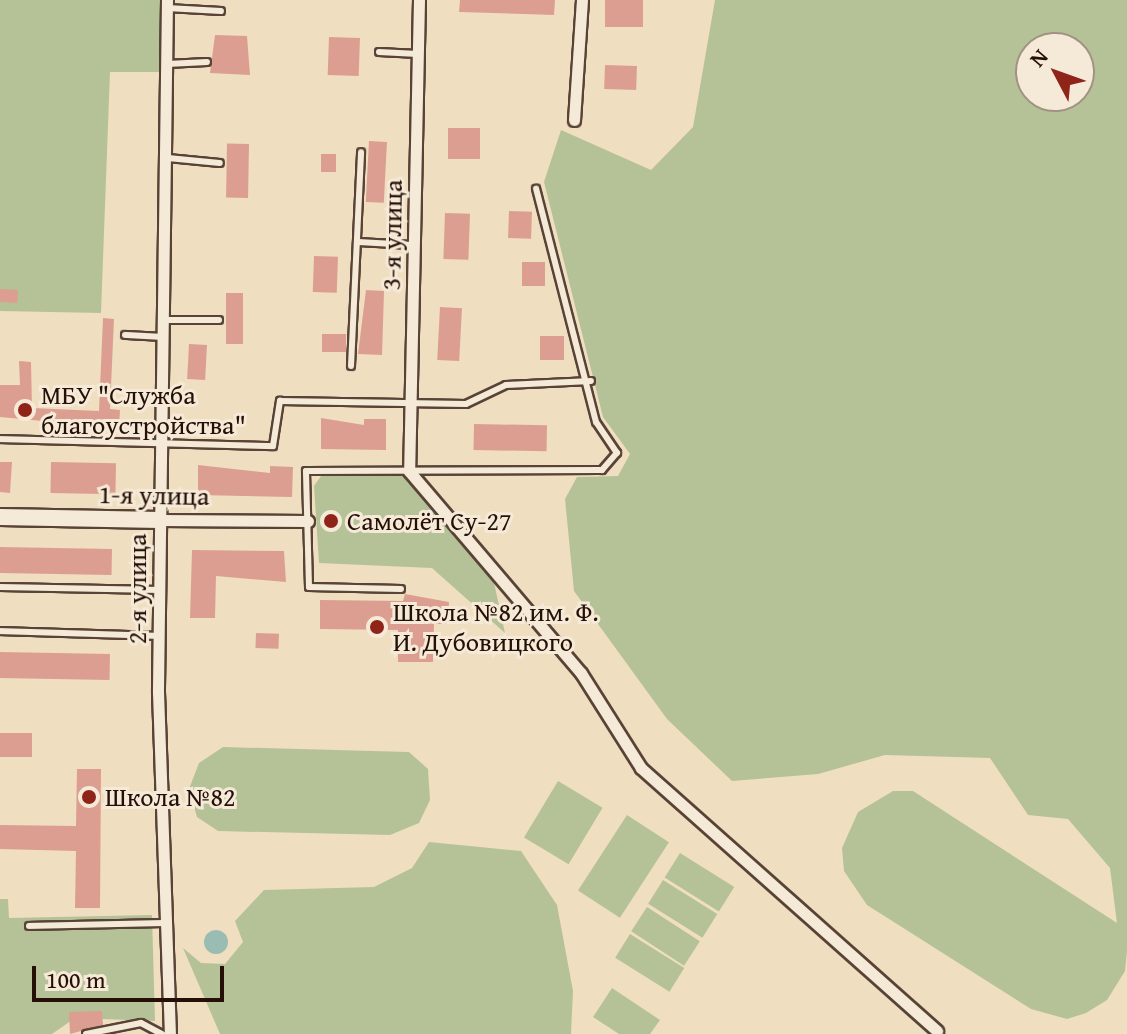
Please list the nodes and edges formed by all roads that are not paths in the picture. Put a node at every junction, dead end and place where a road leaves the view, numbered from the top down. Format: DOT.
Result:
graph roads {
  1 [pos="419,0"];
  2 [pos="582,0"];
  3 [pos="167,4"];
  4 [pos="221,11"];
  5 [pos="379,52"];
  6 [pos="418,54"];
  7 [pos="207,62"];
  8 [pos="167,64"];
  9 [pos="574,120"];
  10 [pos="361,152"];
  11 [pos="168,158"];
  12 [pos="220,163"];
  13 [pos="536,189"];
  14 [pos="357,242"];
  15 [pos="414,245"];
  16 [pos="166,320"];
  17 [pos="219,320"];
  18 [pos="125,335"];
  19 [pos="166,337"];
  20 [pos="351,366"];
  21 [pos="591,381"];
  22 [pos="410,406"];
  23 [pos="0,439"];
  24 [pos="163,443"];
  25 [pos="409,471"];
  26 [pos="0,517"];
  27 [pos="160,520"];
  28 [pos="308,521"];
  29 [pos="0,587"];
  30 [pos="401,589"];
  31 [pos="160,590"];
  32 [pos="0,631"];
  33 [pos="159,636"];
  34 [pos="161,923"];
  35 [pos="29,926"];
  36 [pos="937,1031"];
  37 [pos="86,1034"];
  38 [pos="162,1034"];
  39 [pos="170,1034"];
  1 -- 6 [label="street, 3-я улица"];
  2 -- 9 [label="street"];
  3 -- 4 [label="lane"];
  3 -- 8 [label="street, 2-я улица"];
  5 -- 6 [label="lane"];
  6 -- 15 [label="street, 3-я улица"];
  7 -- 8 [label="lane"];
  8 -- 11 [label="street, 2-я улица"];
  10 -- 14 [label="lane"];
  11 -- 12 [label="lane"];
  11 -- 16 [label="street, 2-я улица"];
  13 -- 21 [label="lane"];
  14 -- 15 [label="lane"];
  14 -- 20 [label="lane"];
  15 -- 22 [label="street, 3-я улица"];
  16 -- 17 [label="lane"];
  16 -- 19 [label="street, 2-я улица"];
  18 -- 19 [label="lane"];
  19 -- 24 [label="street, 2-я улица"];
  21 -- 22 [label="lane"];
  21 -- 25 [label="lane"];
  22 -- 24 [label="lane"];
  22 -- 25 [label="street, 3-я улица"];
  23 -- 24 [label="lane"];
  24 -- 27 [label="street, 2-я улица"];
  25 -- 28 [label="lane"];
  25 -- 36 [label="street"];
  26 -- 27 [label="street, 1-я улица"];
  27 -- 28 [label="street, 1-я улица"];
  27 -- 31 [label="street, 2-я улица"];
  28 -- 30 [label="lane"];
  29 -- 31 [label="lane"];
  31 -- 33 [label="street, 2-я улица"];
  32 -- 33 [label="lane"];
  33 -- 34 [label="street, 2-я улица"];
  34 -- 35 [label="lane"];
  34 -- 39 [label="street, 2-я улица"];
  37 -- 38 [label="lane"];
}
